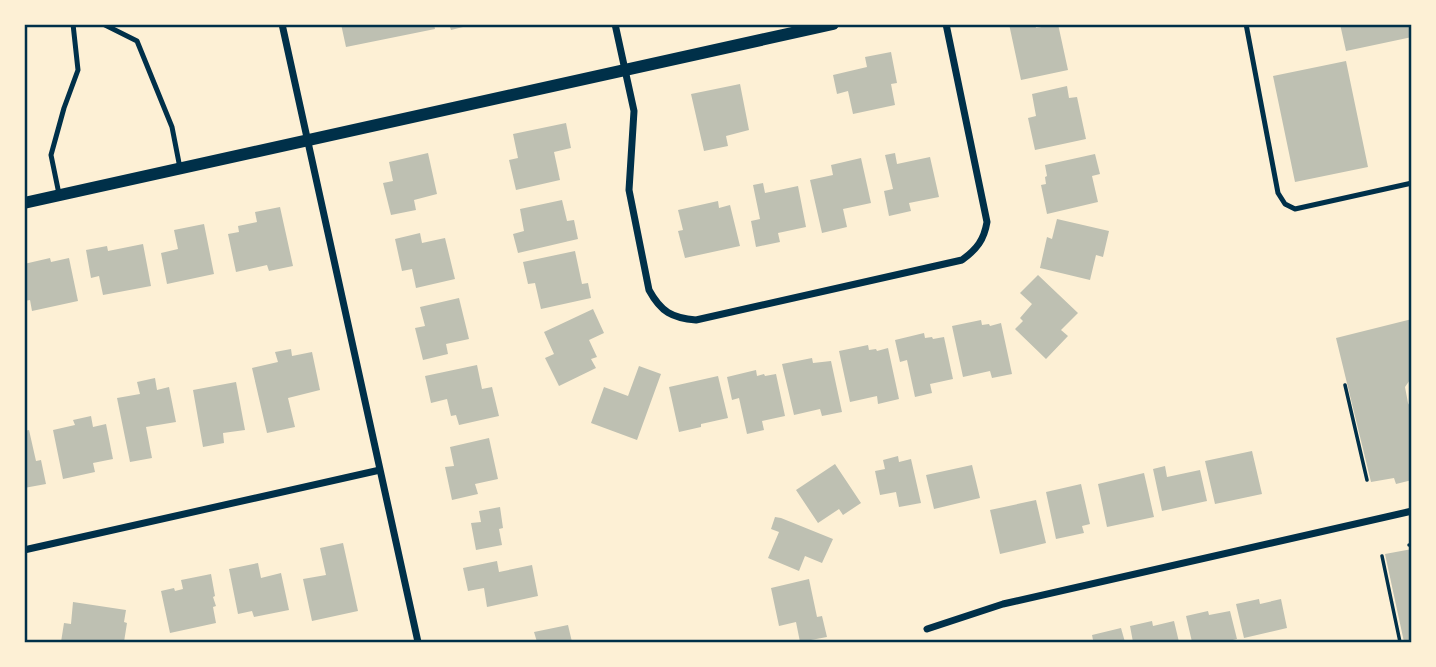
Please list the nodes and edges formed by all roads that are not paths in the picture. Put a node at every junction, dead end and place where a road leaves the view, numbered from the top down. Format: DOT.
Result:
graph roads {
  1 [pos="73,24"];
  2 [pos="103,24"];
  3 [pos="282,24"];
  4 [pos="615,24"];
  5 [pos="833,24"];
  6 [pos="946,24"];
  7 [pos="1246,24"];
  8 [pos="626,70"];
  9 [pos="308,140"];
  10 [pos="180,169"];
  11 [pos="1412,183"];
  12 [pos="60,195"];
  13 [pos="24,203"];
  14 [pos="380,470"];
  15 [pos="1412,511"];
  16 [pos="24,550"];
  17 [pos="927,629"];
  18 [pos="418,642"];
  1 -- 12 [label="lane"];
  2 -- 10 [label="lane"];
  3 -- 9 [label="street"];
  4 -- 8 [label="street"];
  5 -- 8 [label="street"];
  6 -- 8 [label="street"];
  7 -- 11 [label="lane"];
  8 -- 9 [label="street"];
  9 -- 10 [label="street"];
  9 -- 14 [label="street"];
  10 -- 12 [label="street"];
  12 -- 13 [label="street"];
  14 -- 16 [label="street"];
  14 -- 18 [label="street"];
  15 -- 17 [label="street"];
}
